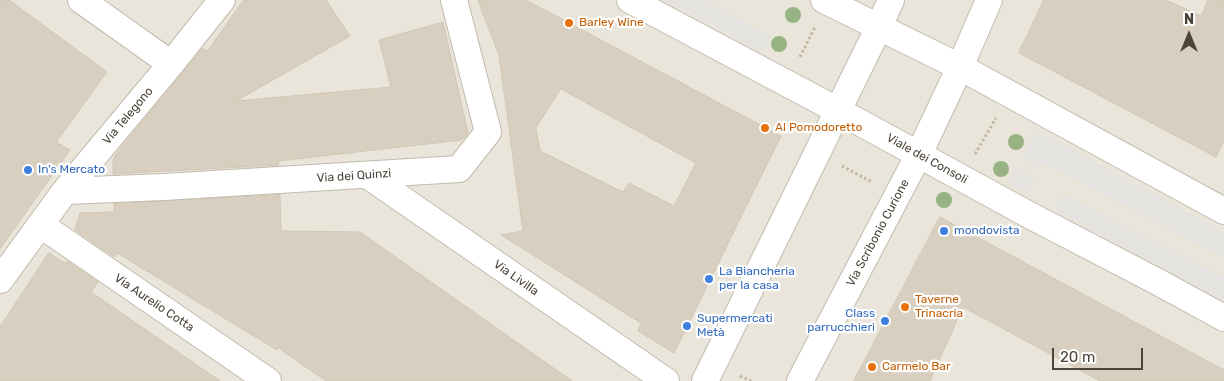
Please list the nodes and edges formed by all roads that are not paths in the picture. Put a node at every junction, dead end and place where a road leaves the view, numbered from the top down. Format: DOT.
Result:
graph roads {
  1 [pos="81,0"];
  2 [pos="222,0"];
  3 [pos="454,0"];
  4 [pos="630,0"];
  5 [pos="891,0"];
  6 [pos="988,0"];
  7 [pos="821,12"];
  8 [pos="879,27"];
  9 [pos="171,64"];
  10 [pos="960,67"];
  11 [pos="837,110"];
  12 [pos="919,154"];
  13 [pos="367,175"];
  14 [pos="65,192"];
  15 [pos="1224,211"];
  16 [pos="40,225"];
  17 [pos="0,280"];
  18 [pos="1224,318"];
  19 [pos="268,381"];
  20 [pos="666,381"];
  21 [pos="705,381"];
  22 [pos="800,381"];
  1 -- 9 [label="street"];
  2 -- 9 [label="street, Via Telegono"];
  3 -- 13 [label="street, Via dei Quinzi"];
  4 -- 11 [label="street, Viale dei Consoli"];
  5 -- 8 [label="street"];
  6 -- 10 [label="street, Via Scribonio Curione"];
  7 -- 8 [label="street"];
  8 -- 10 [label="street"];
  8 -- 11 [label="street"];
  9 -- 14 [label="street, Via Telegono"];
  10 -- 12 [label="street, Via Scribonio Curione"];
  10 -- 15 [label="street"];
  11 -- 12 [label="street, Viale dei Consoli"];
  11 -- 21 [label="street"];
  12 -- 18 [label="street, Viale dei Consoli"];
  12 -- 22 [label="street, Via Scribonio Curione"];
  13 -- 14 [label="street, Via dei Quinzi"];
  13 -- 20 [label="street, Via Livilla"];
  14 -- 16 [label="street, Via Telegono"];
  16 -- 17 [label="street, Via Telegono"];
  16 -- 19 [label="street, Via Aurelio Cotta"];
}
